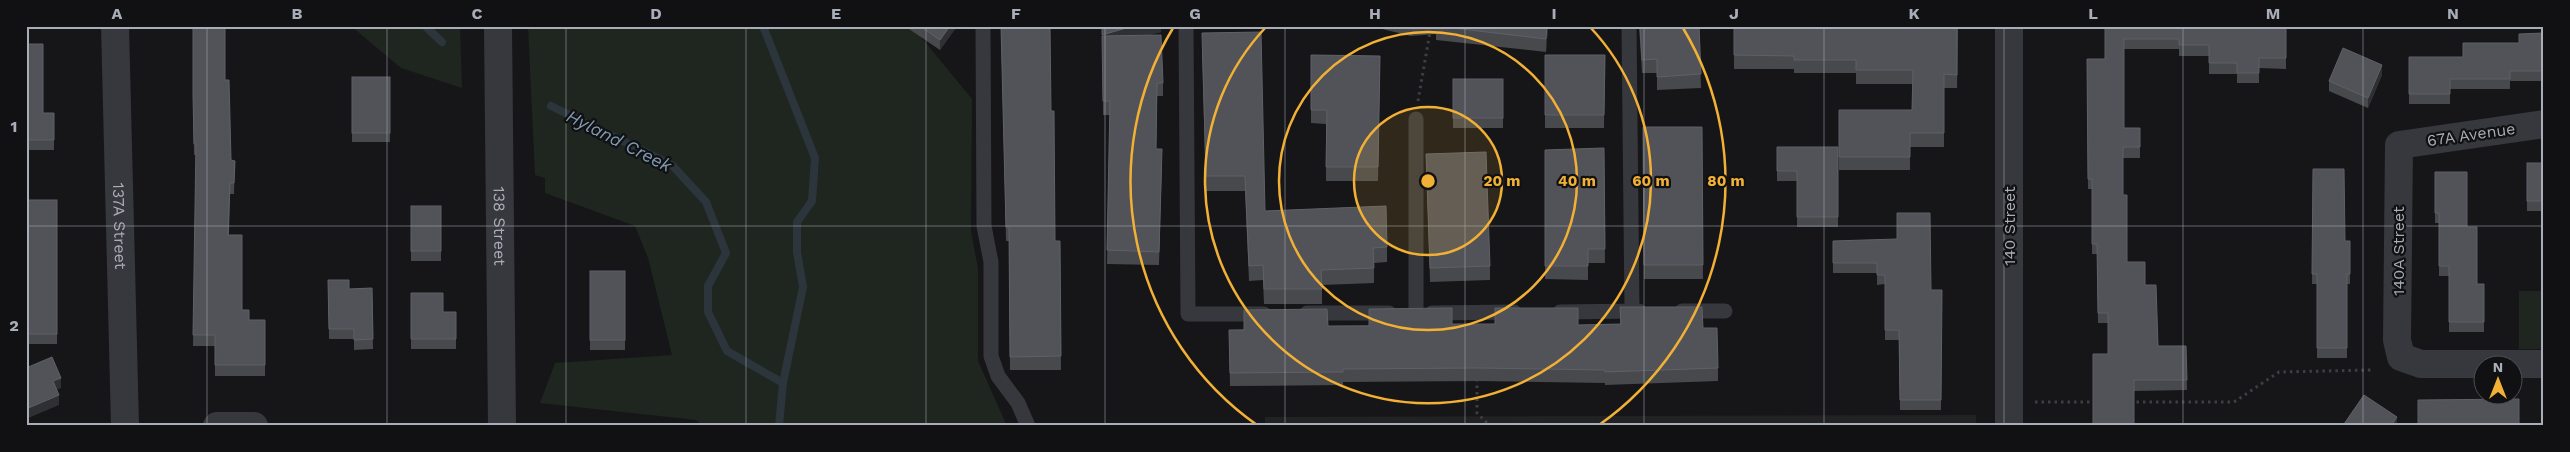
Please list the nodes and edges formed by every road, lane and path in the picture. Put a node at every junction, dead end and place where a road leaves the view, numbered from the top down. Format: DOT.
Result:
graph roads {
  1 [pos="115,26"];
  2 [pos="498,26"];
  3 [pos="983,26"];
  4 [pos="1186,26"];
  5 [pos="1431,26"];
  6 [pos="1629,26"];
  7 [pos="2009,26"];
  8 [pos="1416,119"];
  9 [pos="2544,124"];
  10 [pos="2398,145"];
  11 [pos="1650,311"];
  12 [pos="1669,311"];
  13 [pos="1725,311"];
  14 [pos="1525,312"];
  15 [pos="1545,312"];
  16 [pos="1632,312"];
  17 [pos="1416,313"];
  18 [pos="2544,364"];
  19 [pos="2372,370"];
  20 [pos="1477,377"];
  21 [pos="2032,402"];
  22 [pos="2098,402"];
  23 [pos="2127,402"];
  24 [pos="125,426"];
  25 [pos="217,426"];
  26 [pos="254,426"];
  27 [pos="502,426"];
  28 [pos="1028,426"];
  29 [pos="1490,426"];
  30 [pos="2009,426"];
  1 -- 24 [label="street, 137A Street"];
  2 -- 27 [label="street, 138 Street"];
  3 -- 28 [label="lane"];
  4 -- 17 [label="lane"];
  5 -- 8 [label="path"];
  6 -- 16 [label="lane"];
  7 -- 30 [label="street, 140 Street"];
  8 -- 17 [label="lane"];
  9 -- 10 [label="street, 67A Avenue"];
  10 -- 18 [label="street, 140A Street"];
  11 -- 16 [label="lane"];
  12 -- 13 [label="lane"];
  14 -- 17 [label="lane"];
  15 -- 16 [label="lane"];
  19 -- 23 [label="path"];
  20 -- 29 [label="path"];
  21 -- 22 [label="path"];
  25 -- 26 [label="street"];
}
